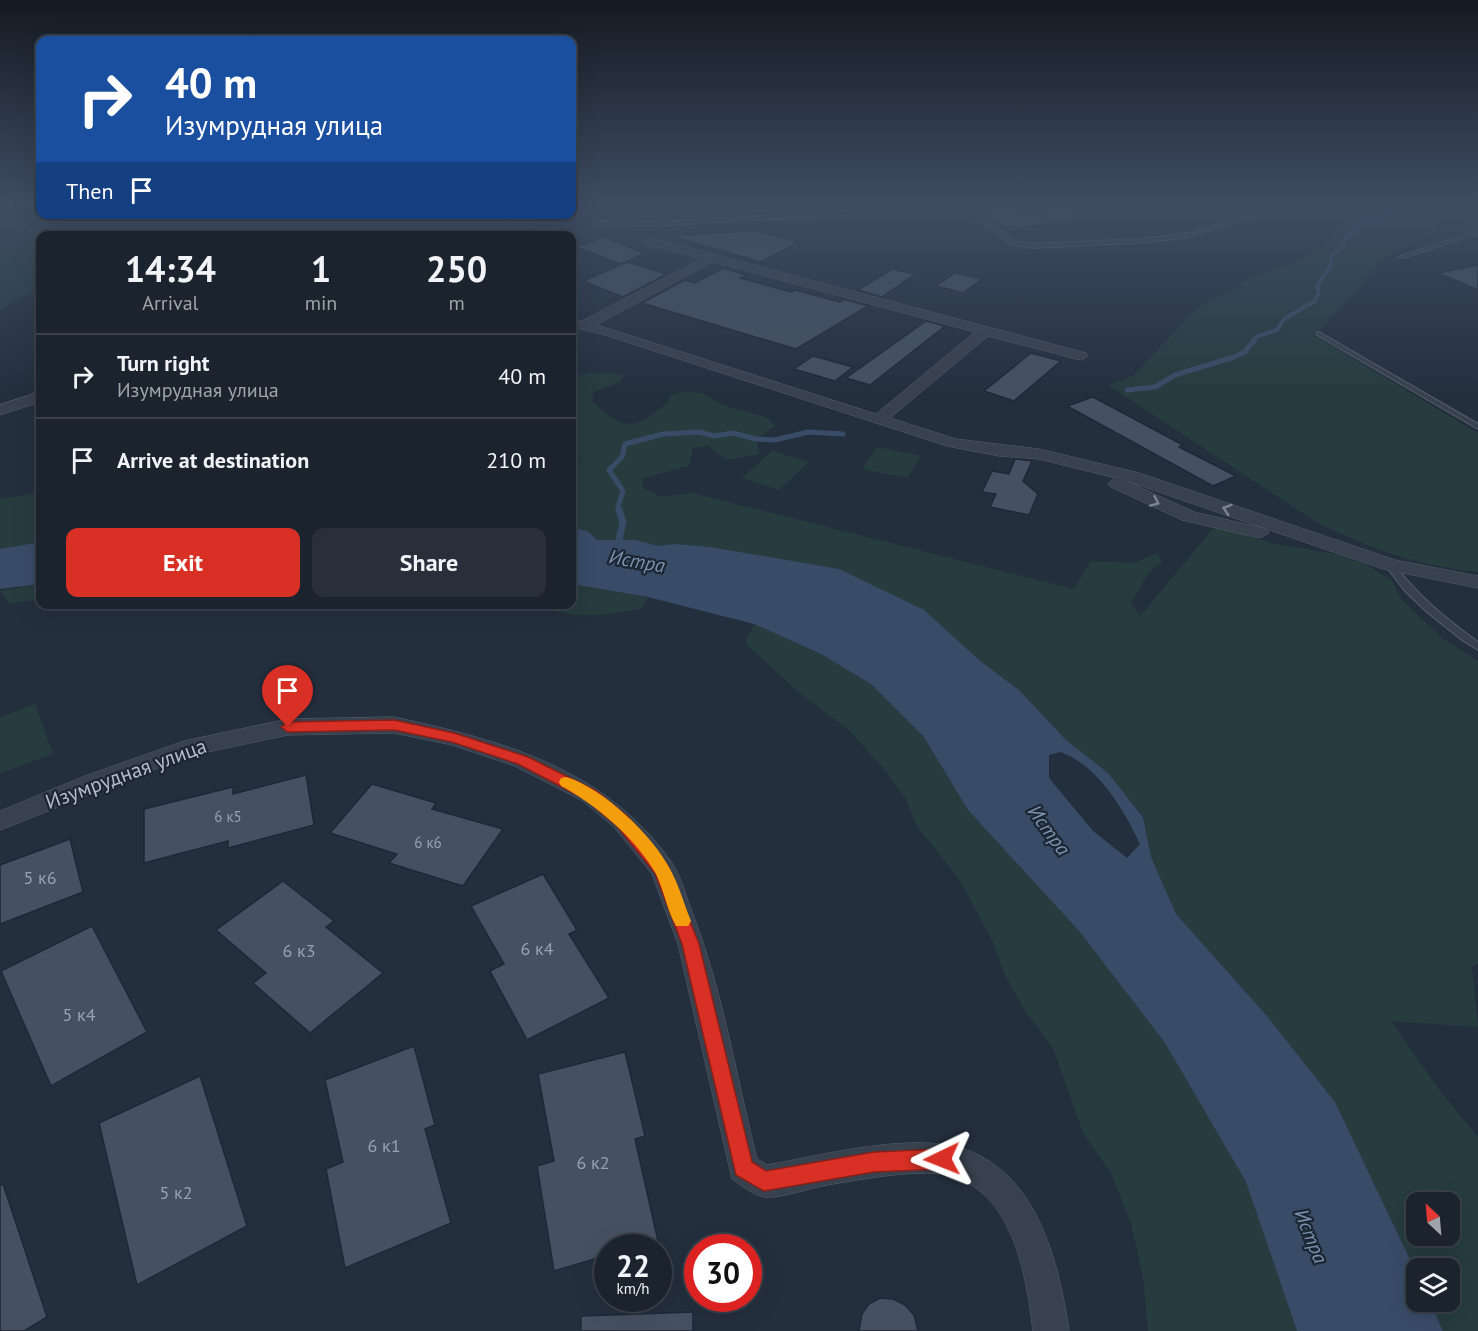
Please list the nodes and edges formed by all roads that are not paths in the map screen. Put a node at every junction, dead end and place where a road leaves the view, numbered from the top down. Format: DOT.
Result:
graph roads {
  1 [pos="692,268"];
  2 [pos="750,268"];
  3 [pos="578,325"];
  4 [pos="985,331"];
  5 [pos="1319,334"];
  6 [pos="1081,356"];
  7 [pos="36,398"];
  8 [pos="0,410"];
  9 [pos="878,420"];
  10 [pos="1478,427"];
  11 [pos="1389,565"];
  12 [pos="1478,582"];
  13 [pos="1478,647"];
  14 [pos="0,821"];
  15 [pos="1051,1331"];
  1 -- 3 [label="street"];
  2 -- 4 [label="street"];
  3 -- 9 [label="street"];
  4 -- 6 [label="street"];
  4 -- 9 [label="street"];
  5 -- 10 [label="lane"];
  7 -- 8 [label="street"];
  9 -- 11 [label="street"];
  11 -- 12 [label="street"];
  11 -- 13 [label="lane"];
  14 -- 15 [label="street, Изумрудная улица"];
}
